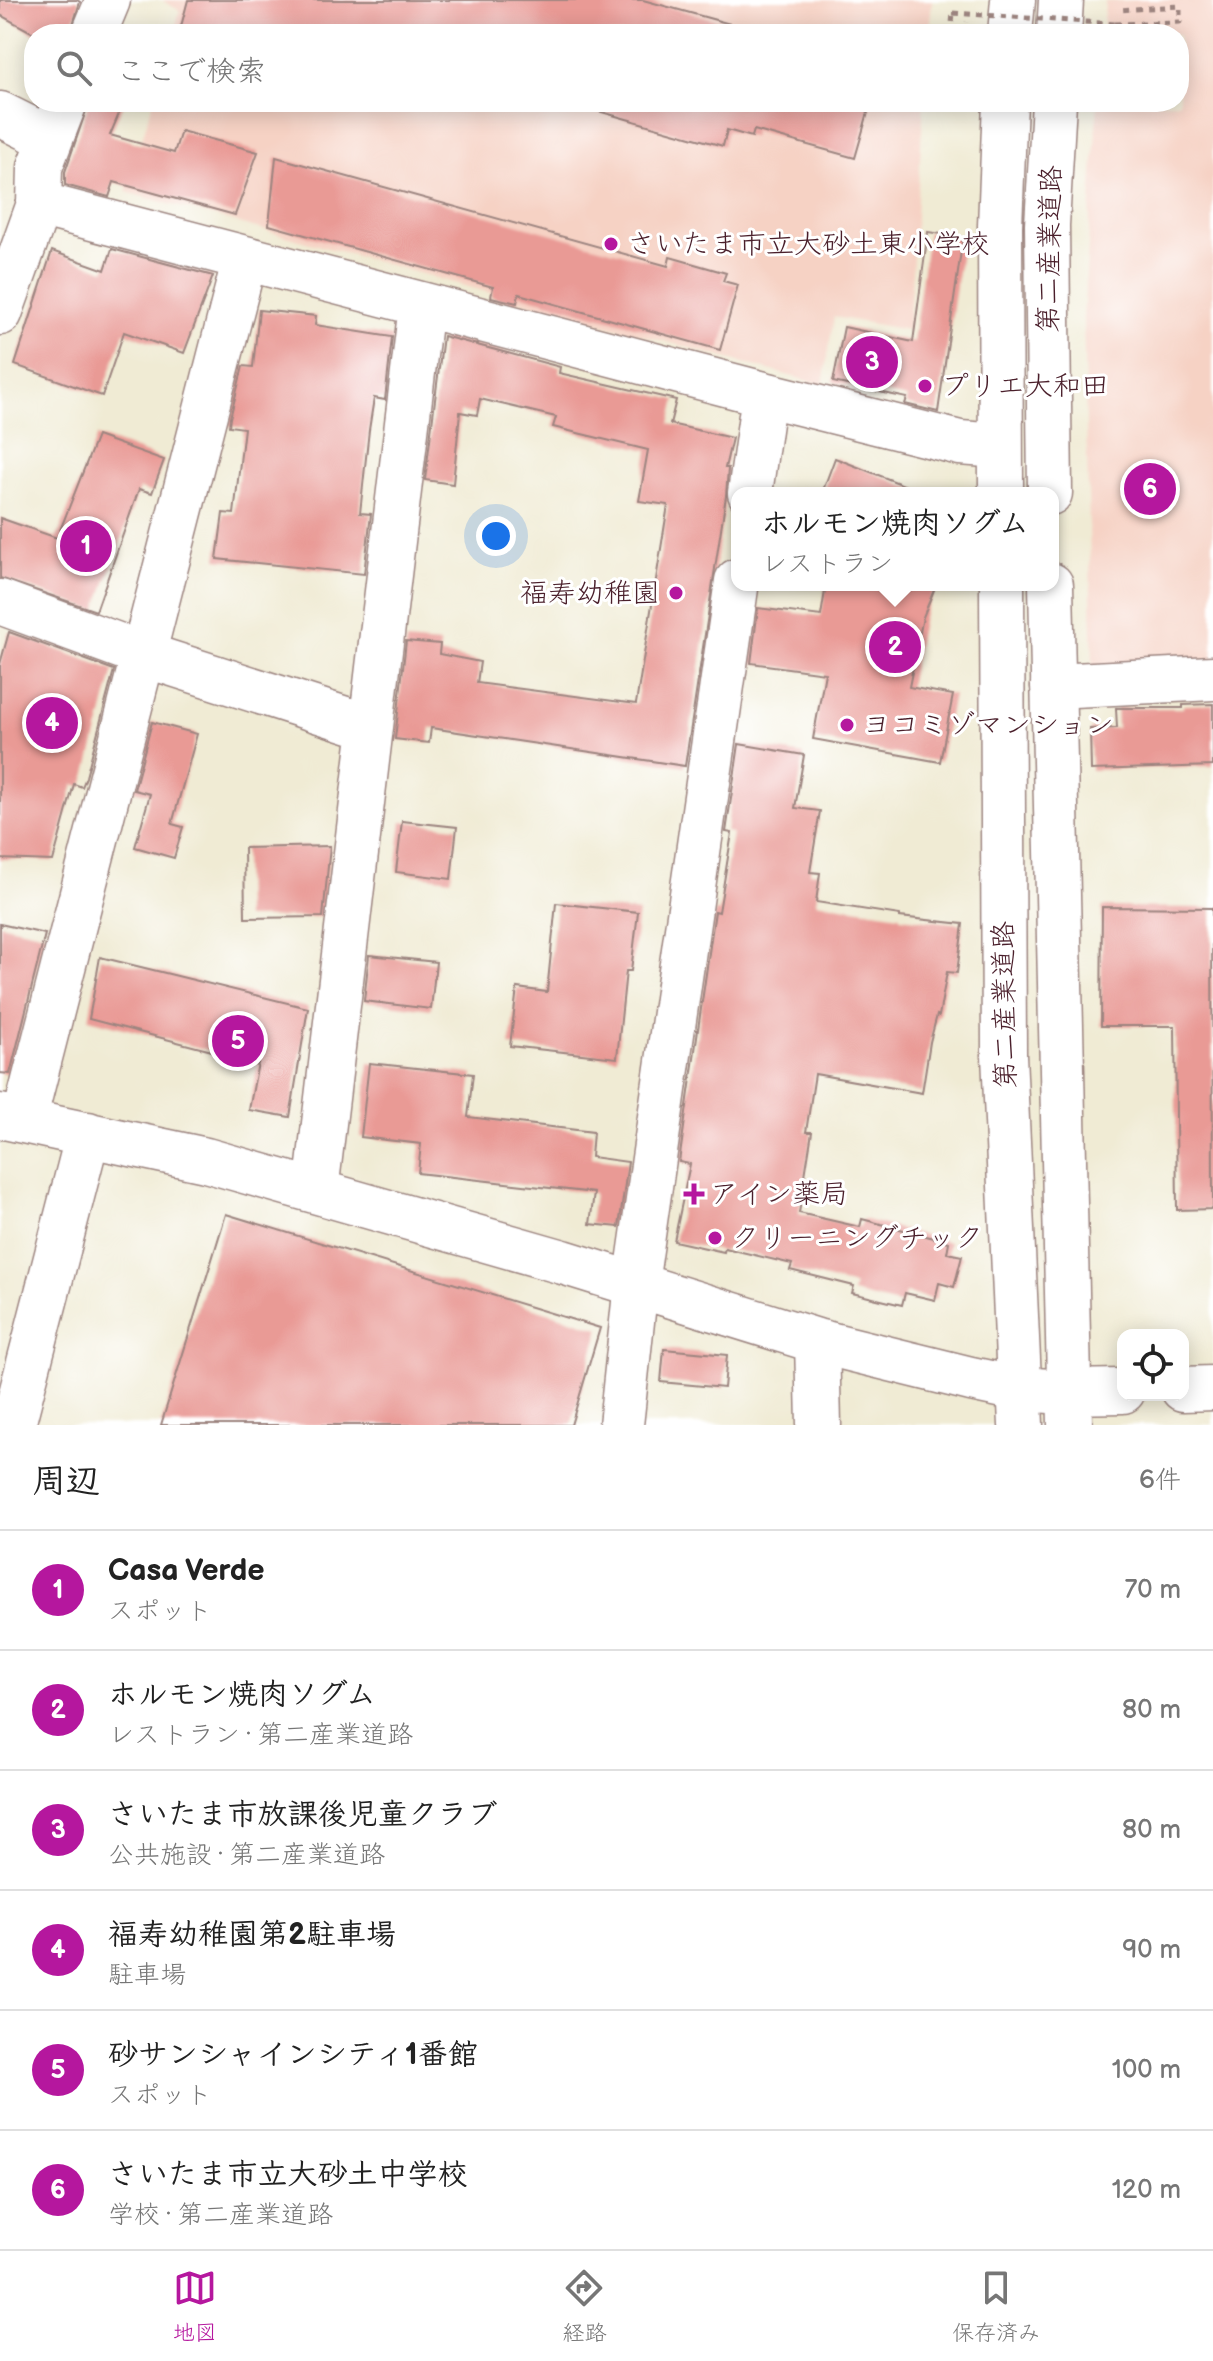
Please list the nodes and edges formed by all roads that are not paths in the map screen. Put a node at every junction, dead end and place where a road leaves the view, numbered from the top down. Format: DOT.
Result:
graph roads {
  1 [pos="108,0"];
  2 [pos="1013,0"];
  3 [pos="1061,0"];
  4 [pos="98,24"];
  5 [pos="1011,24"];
  6 [pos="1060,24"];
  7 [pos="1005,112"];
  8 [pos="1053,112"];
  9 [pos="0,114"];
  10 [pos="58,121"];
  11 [pos="22,229"];
  12 [pos="245,258"];
  13 [pos="421,305"];
  14 [pos="0,313"];
  15 [pos="764,394"];
  16 [pos="1000,446"];
  17 [pos="751,487"];
  18 [pos="1001,487"];
  19 [pos="1050,487"];
  20 [pos="736,591"];
  21 [pos="1002,591"];
  22 [pos="1051,591"];
  23 [pos="0,602"];
  24 [pos="142,654"];
  25 [pos="1213,678"];
  26 [pos="1053,686"];
  27 [pos="370,727"];
  28 [pos="12,1118"];
  29 [pos="88,1134"];
  30 [pos="316,1191"];
  31 [pos="636,1284"];
  32 [pos="817,1341"];
  33 [pos="1213,1388"];
  34 [pos="1189,1389"];
  35 [pos="1117,1393"];
  36 [pos="1019,1407"];
  37 [pos="1068,1409"];
  38 [pos="13,1425"];
  39 [pos="621,1425"];
  40 [pos="819,1425"];
  1 -- 4 [label="street"];
  2 -- 5 [label="street"];
  3 -- 6 [label="street"];
  7 -- 16 [label="street, 第二産業道路"];
  8 -- 19 [label="street, 第二産業道路"];
  9 -- 10 [label="street"];
  10 -- 11 [label="street"];
  11 -- 12 [label="street"];
  11 -- 14 [label="street"];
  12 -- 13 [label="street"];
  12 -- 24 [label="street"];
  13 -- 15 [label="street"];
  13 -- 27 [label="street"];
  15 -- 16 [label="street"];
  15 -- 17 [label="street"];
  16 -- 18 [label="street, 第二産業道路"];
  20 -- 31 [label="street"];
  21 -- 36 [label="street, 第二産業道路"];
  22 -- 26 [label="street, 第二産業道路"];
  23 -- 24 [label="street"];
  24 -- 27 [label="street"];
  24 -- 28 [label="street"];
  25 -- 26 [label="street"];
  26 -- 37 [label="street, 第二産業道路"];
  27 -- 30 [label="street"];
  28 -- 29 [label="street"];
  29 -- 30 [label="street"];
  29 -- 38 [label="street"];
  30 -- 31 [label="street"];
  31 -- 32 [label="street"];
  31 -- 39 [label="street"];
  32 -- 36 [label="street"];
  32 -- 40 [label="street"];
  33 -- 34 [label="street"];
  35 -- 37 [label="street"];
  36 -- 37 [label="street"];
}
